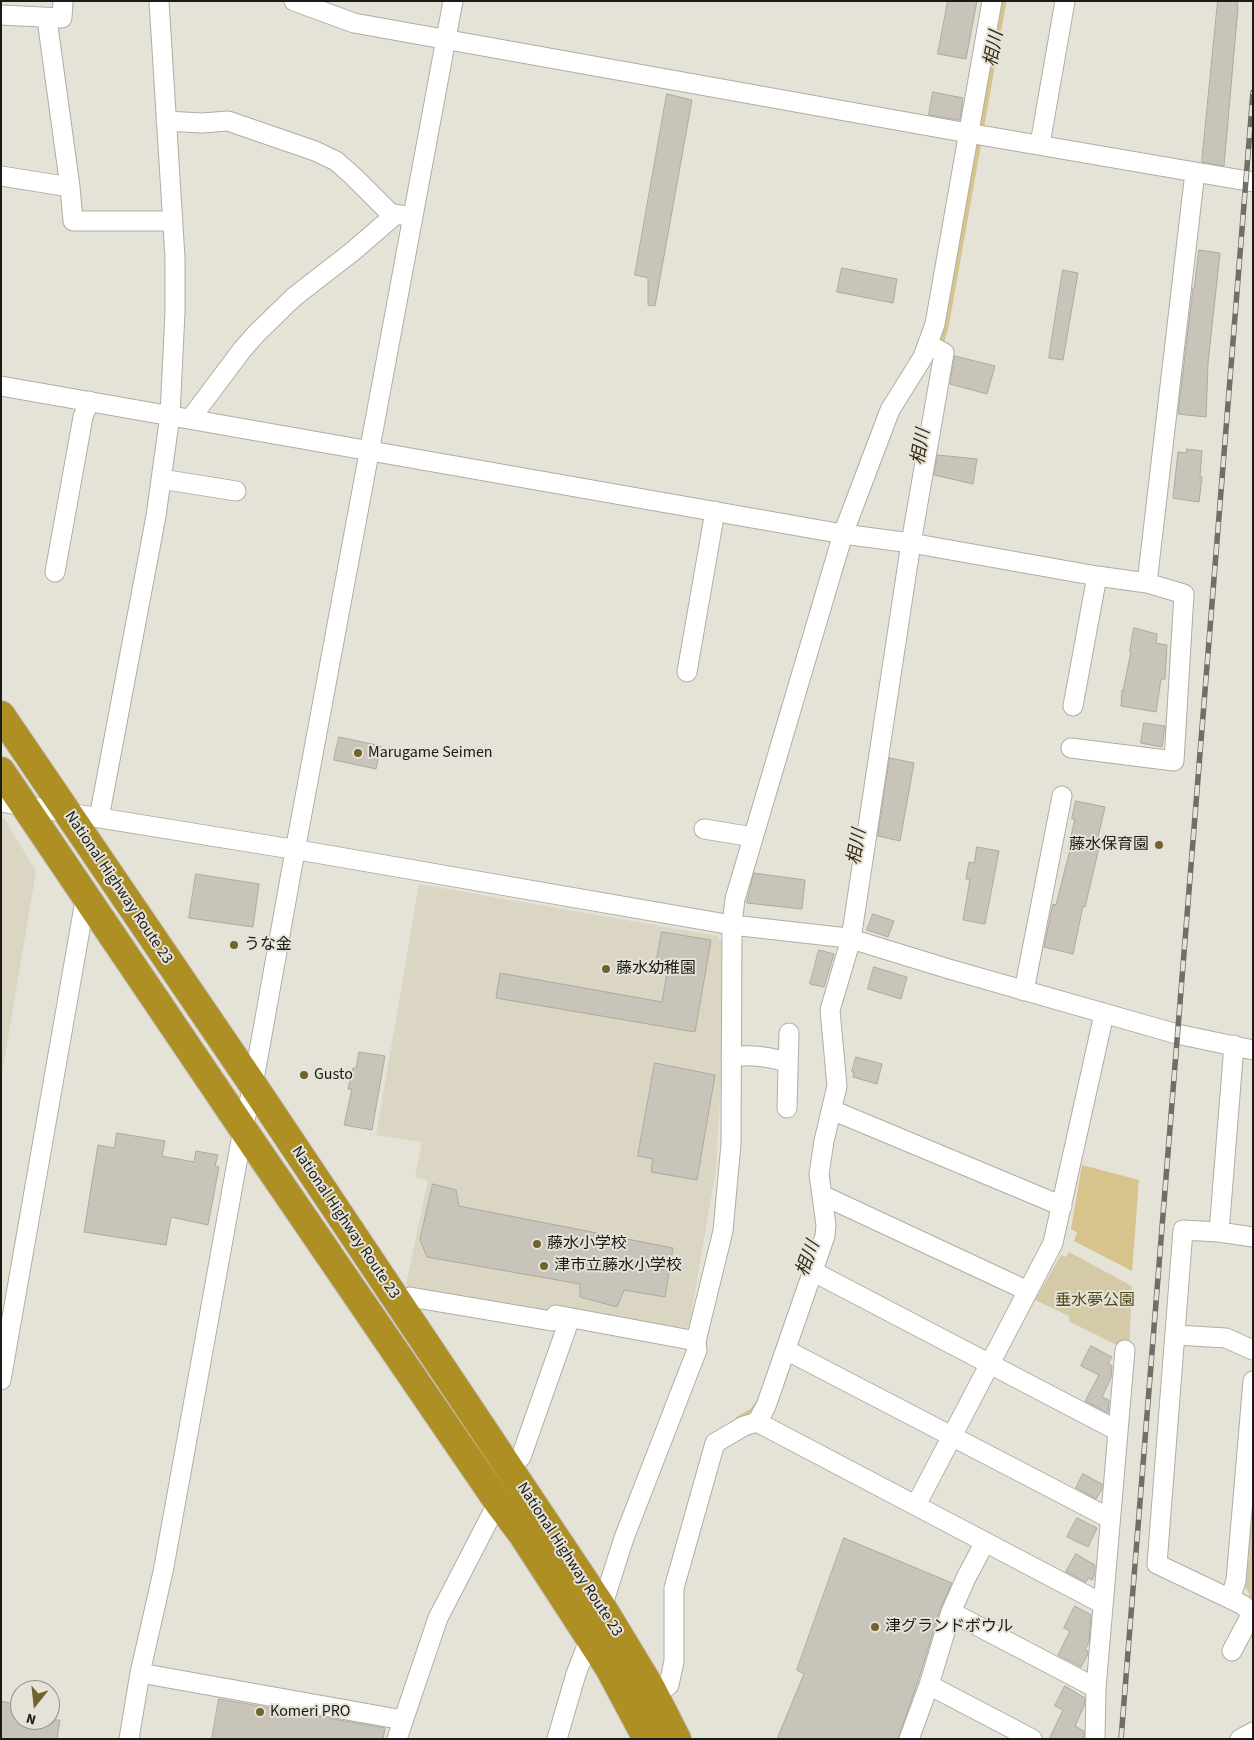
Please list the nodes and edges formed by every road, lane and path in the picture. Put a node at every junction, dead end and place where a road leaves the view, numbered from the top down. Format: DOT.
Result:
graph roads {
  1 [pos="63,1"];
  2 [pos="159,1"];
  3 [pos="294,1"];
  4 [pos="453,1"];
  5 [pos="992,1"];
  6 [pos="1065,1"];
  7 [pos="1,15"];
  8 [pos="47,19"];
  9 [pos="446,39"];
  10 [pos="166,121"];
  11 [pos="977,134"];
  12 [pos="1040,144"];
  13 [pos="1195,172"];
  14 [pos="1,176"];
  15 [pos="1253,182"];
  16 [pos="70,187"];
  17 [pos="404,216"];
  18 [pos="173,220"];
  19 [pos="935,348"];
  20 [pos="1,386"];
  21 [pos="89,401"];
  22 [pos="170,415"];
  23 [pos="191,418"];
  24 [pos="369,450"];
  25 [pos="161,479"];
  26 [pos="236,492"];
  27 [pos="715,511"];
  28 [pos="843,534"];
  29 [pos="906,543"];
  30 [pos="55,572"];
  31 [pos="1096,576"];
  32 [pos="1147,583"];
  33 [pos="687,672"];
  34 [pos="1073,706"];
  35 [pos="1,715"];
  36 [pos="1071,748"];
  37 [pos="1,770"];
  38 [pos="1062,796"];
  39 [pos="13,804"];
  40 [pos="68,813"];
  41 [pos="99,818"];
  42 [pos="704,829"];
  43 [pos="753,838"];
  44 [pos="294,851"];
  45 [pos="86,894"];
  46 [pos="732,926"];
  47 [pos="845,938"];
  48 [pos="1024,991"];
  49 [pos="1104,1014"];
  50 [pos="789,1034"];
  51 [pos="1234,1045"];
  52 [pos="1253,1050"];
  53 [pos="731,1057"];
  54 [pos="788,1063"];
  55 [pos="253,1085"];
  56 [pos="788,1108"];
  57 [pos="832,1110"];
  58 [pos="243,1129"];
  59 [pos="822,1195"];
  60 [pos="1062,1206"];
  61 [pos="1219,1232"];
  62 [pos="1253,1237"];
  63 [pos="812,1271"];
  64 [pos="1028,1291"];
  65 [pos="410,1297"];
  66 [pos="570,1318"];
  67 [pos="1176,1335"];
  68 [pos="696,1342"];
  69 [pos="786,1350"];
  70 [pos="1125,1350"];
  71 [pos="1253,1350"];
  72 [pos="990,1364"];
  73 [pos="1,1380"];
  74 [pos="1252,1393"];
  75 [pos="756,1422"];
  76 [pos="1118,1431"];
  77 [pos="951,1437"];
  78 [pos="509,1468"];
  79 [pos="498,1502"];
  80 [pos="916,1505"];
  81 [pos="1110,1518"];
  82 [pos="985,1542"];
  83 [pos="1230,1599"];
  84 [pos="1103,1604"];
  85 [pos="602,1607"];
  86 [pos="951,1612"];
  87 [pos="1252,1612"];
  88 [pos="590,1638"];
  89 [pos="1232,1651"];
  90 [pos="140,1674"];
  91 [pos="929,1685"];
  92 [pos="669,1686"];
  93 [pos="1096,1688"];
  94 [pos="403,1720"];
  95 [pos="1253,1732"];
  96 [pos="129,1739"];
  97 [pos="397,1739"];
  98 [pos="557,1739"];
  99 [pos="647,1739"];
  100 [pos="677,1739"];
  101 [pos="909,1739"];
  102 [pos="1032,1739"];
  103 [pos="1094,1739"];
  104 [pos="1240,1739"];
  1 -- 8 [label="street"];
  2 -- 10 [label="street"];
  3 -- 9 [label="street"];
  4 -- 9 [label="street"];
  5 -- 11 [label="street"];
  6 -- 12 [label="street"];
  7 -- 8 [label="street"];
  8 -- 16 [label="street"];
  9 -- 11 [label="street"];
  9 -- 17 [label="street"];
  10 -- 17 [label="street"];
  10 -- 18 [label="street"];
  11 -- 12 [label="street"];
  11 -- 19 [label="street"];
  12 -- 13 [label="street"];
  13 -- 15 [label="street"];
  13 -- 32 [label="street"];
  14 -- 16 [label="street"];
  16 -- 18 [label="street"];
  17 -- 23 [label="street"];
  17 -- 24 [label="street"];
  18 -- 22 [label="street"];
  19 -- 28 [label="street"];
  19 -- 29 [label="street"];
  20 -- 21 [label="street"];
  21 -- 22 [label="street"];
  21 -- 30 [label="street"];
  22 -- 23 [label="street"];
  22 -- 25 [label="street"];
  23 -- 24 [label="street"];
  24 -- 27 [label="street"];
  24 -- 44 [label="street"];
  25 -- 26 [label="street"];
  25 -- 41 [label="street"];
  27 -- 28 [label="street"];
  27 -- 33 [label="street"];
  28 -- 29 [label="street"];
  28 -- 43 [label="street"];
  29 -- 31 [label="street"];
  29 -- 47 [label="street"];
  31 -- 32 [label="street"];
  31 -- 34 [label="street"];
  32 -- 36 [label="street"];
  35 -- 40 [label="highway, National Highway Route 23"];
  37 -- 39 [label="highway, National Highway Route 23"];
  38 -- 48 [label="street"];
  39 -- 40 [label="street"];
  39 -- 45 [label="highway, National Highway Route 23"];
  40 -- 41 [label="street"];
  40 -- 55 [label="highway, National Highway Route 23"];
  41 -- 44 [label="street"];
  42 -- 43 [label="street"];
  43 -- 46 [label="street"];
  44 -- 46 [label="street"];
  44 -- 55 [label="street"];
  45 -- 58 [label="highway, National Highway Route 23"];
  45 -- 73 [label="street"];
  46 -- 47 [label="street"];
  46 -- 53 [label="street"];
  47 -- 48 [label="street"];
  47 -- 57 [label="street"];
  48 -- 49 [label="street"];
  49 -- 51 [label="street"];
  49 -- 60 [label="street"];
  50 -- 54 [label="street"];
  51 -- 52 [label="street"];
  51 -- 61 [label="street"];
  53 -- 54 [label="street"];
  53 -- 68 [label="street"];
  54 -- 56 [label="street"];
  55 -- 58 [label="street"];
  55 -- 78 [label="highway, National Highway Route 23"];
  57 -- 59 [label="street"];
  57 -- 60 [label="street"];
  58 -- 79 [label="highway, National Highway Route 23"];
  58 -- 90 [label="street"];
  59 -- 63 [label="street"];
  59 -- 64 [label="street"];
  60 -- 64 [label="street"];
  61 -- 62 [label="street"];
  61 -- 67 [label="street"];
  63 -- 69 [label="street"];
  63 -- 72 [label="street"];
  64 -- 72 [label="street"];
  65 -- 66 [label="street"];
  66 -- 68 [label="street"];
  66 -- 78 [label="street"];
  67 -- 71 [label="street"];
  67 -- 83 [label="street"];
  68 -- 85 [label="street"];
  69 -- 75 [label="street"];
  69 -- 77 [label="street"];
  70 -- 76 [label="street"];
  72 -- 76 [label="street"];
  72 -- 77 [label="street"];
  74 -- 83 [label="street"];
  75 -- 80 [label="street"];
  75 -- 92 [label="street"];
  76 -- 81 [label="street"];
  77 -- 80 [label="street"];
  77 -- 81 [label="street"];
  78 -- 85 [label="highway, National Highway Route 23"];
  79 -- 88 [label="highway, National Highway Route 23"];
  79 -- 94 [label="street"];
  80 -- 82 [label="street"];
  81 -- 84 [label="street"];
  82 -- 84 [label="street"];
  82 -- 86 [label="street"];
  83 -- 87 [label="street"];
  84 -- 93 [label="street"];
  85 -- 88 [label="street"];
  85 -- 92 [label="highway, National Highway Route 23"];
  86 -- 91 [label="street"];
  86 -- 93 [label="street"];
  87 -- 89 [label="street"];
  88 -- 98 [label="street"];
  88 -- 99 [label="highway, National Highway Route 23"];
  90 -- 94 [label="street"];
  90 -- 96 [label="street"];
  91 -- 101 [label="street"];
  91 -- 102 [label="street"];
  92 -- 100 [label="highway, National Highway Route 23"];
  93 -- 103 [label="street"];
  94 -- 97 [label="street"];
  95 -- 104 [label="street"];
}
